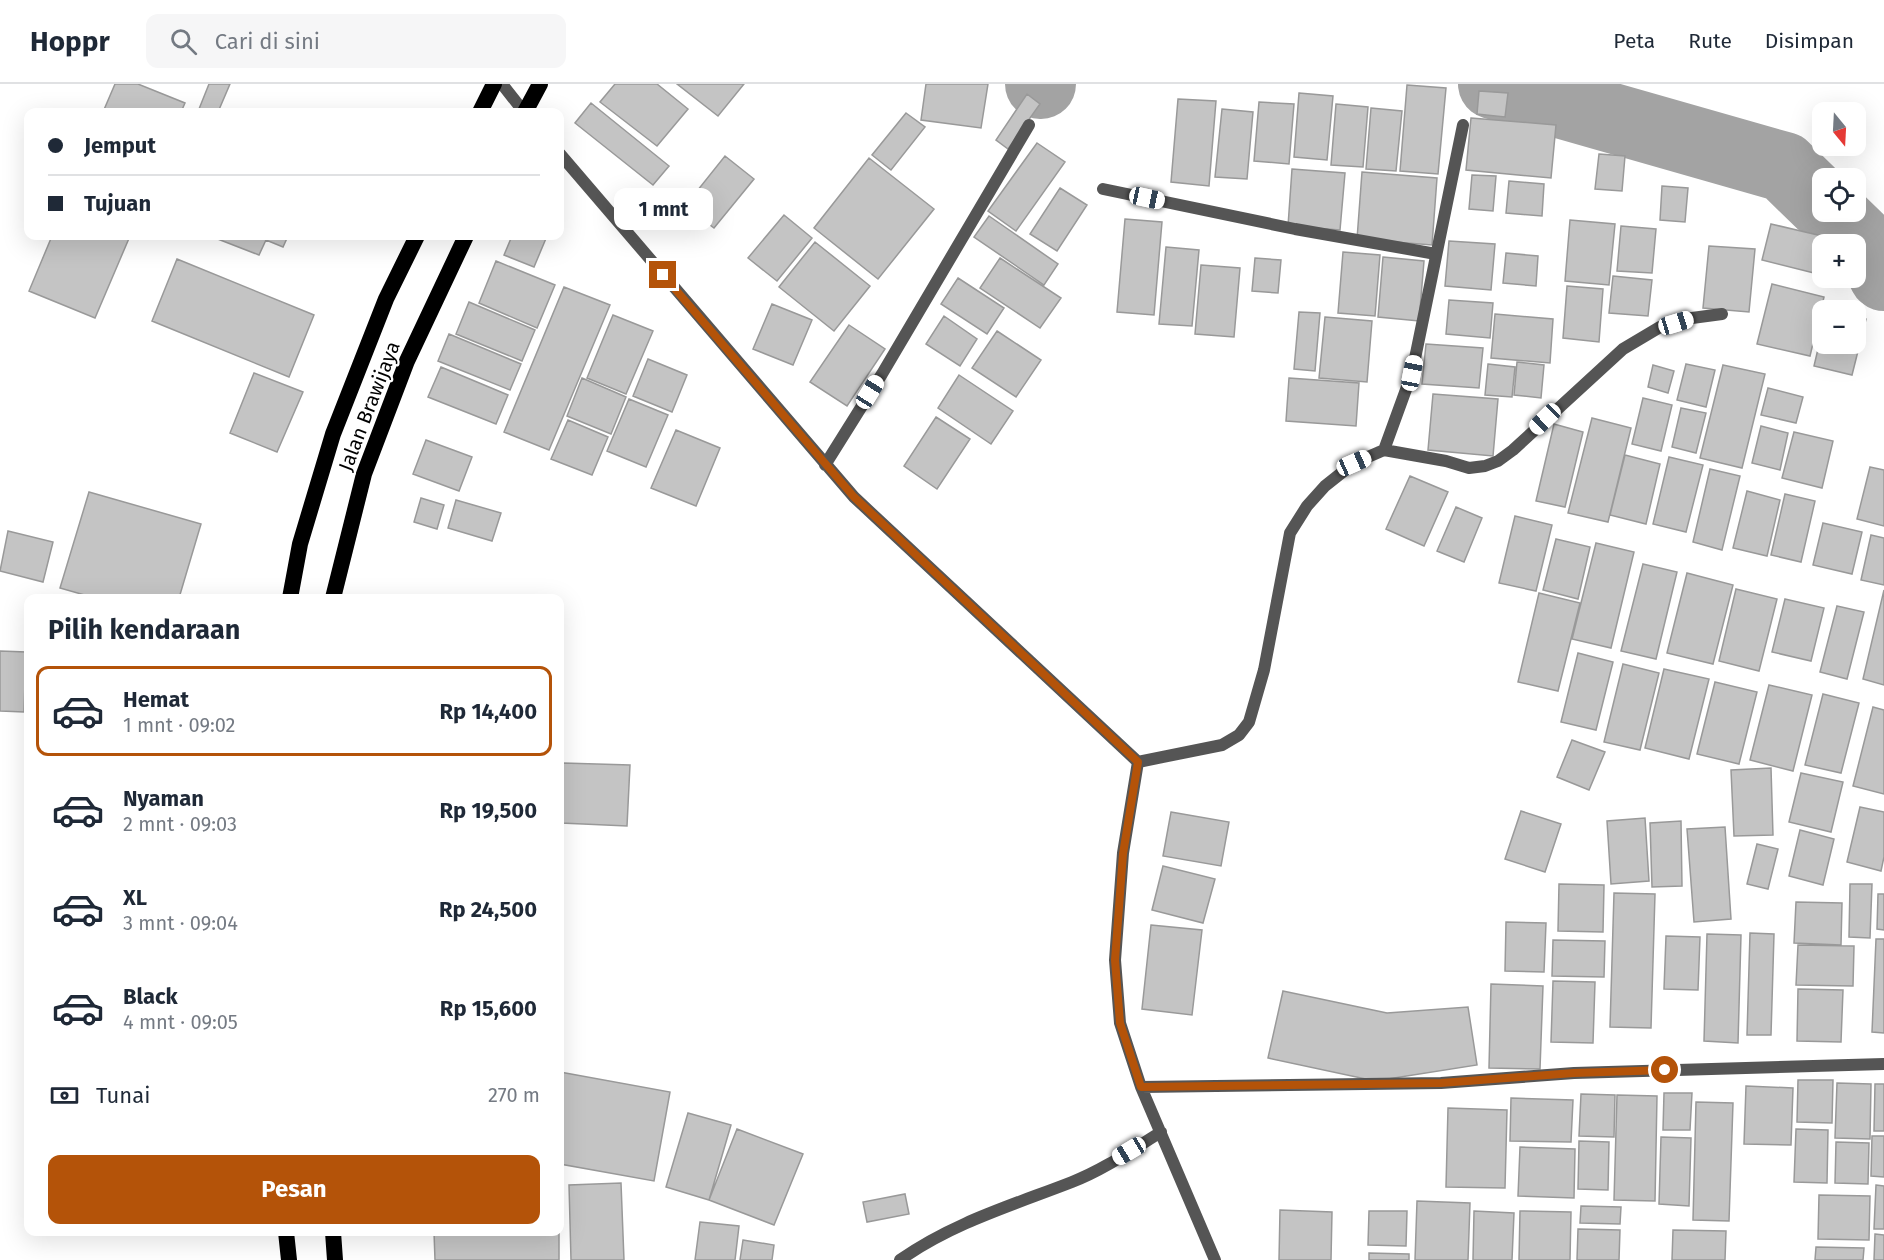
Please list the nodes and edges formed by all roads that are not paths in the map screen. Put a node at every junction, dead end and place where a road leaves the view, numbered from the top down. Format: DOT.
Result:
graph roads {
  1 [pos="494,84"];
  2 [pos="502,84"];
  3 [pos="540,84"];
  4 [pos="482,108"];
  5 [pos="522,108"];
  6 [pos="527,108"];
  7 [pos="1029,125"];
  8 [pos="1463,125"];
  9 [pos="564,159"];
  10 [pos="1103,189"];
  11 [pos="415,240"];
  12 [pos="464,240"];
  13 [pos="1436,254"];
  14 [pos="1722,314"];
  15 [pos="1384,450"];
  16 [pos="825,465"];
  17 [pos="291,594"];
  18 [pos="334,594"];
  19 [pos="1138,762"];
  20 [pos="1884,1064"];
  21 [pos="1141,1087"];
  22 [pos="1161,1132"];
  23 [pos="286,1236"];
  24 [pos="333,1236"];
  25 [pos="289,1260"];
  26 [pos="336,1260"];
  27 [pos="900,1260"];
  28 [pos="1215,1260"];
  1 -- 4 [label="highway"];
  2 -- 5 [label="street"];
  3 -- 6 [label="highway"];
  7 -- 16 [label="street"];
  8 -- 13 [label="street"];
  9 -- 16 [label="street"];
  10 -- 13 [label="street"];
  11 -- 17 [label="highway, Jalan Brawijaya"];
  12 -- 18 [label="highway, Jalan Brawijaya"];
  13 -- 15 [label="street"];
  14 -- 15 [label="street"];
  15 -- 19 [label="street"];
  16 -- 19 [label="street"];
  19 -- 21 [label="street"];
  20 -- 21 [label="street"];
  21 -- 22 [label="street"];
  22 -- 27 [label="street"];
  22 -- 28 [label="street"];
  23 -- 25 [label="highway"];
  24 -- 26 [label="highway"];
}
